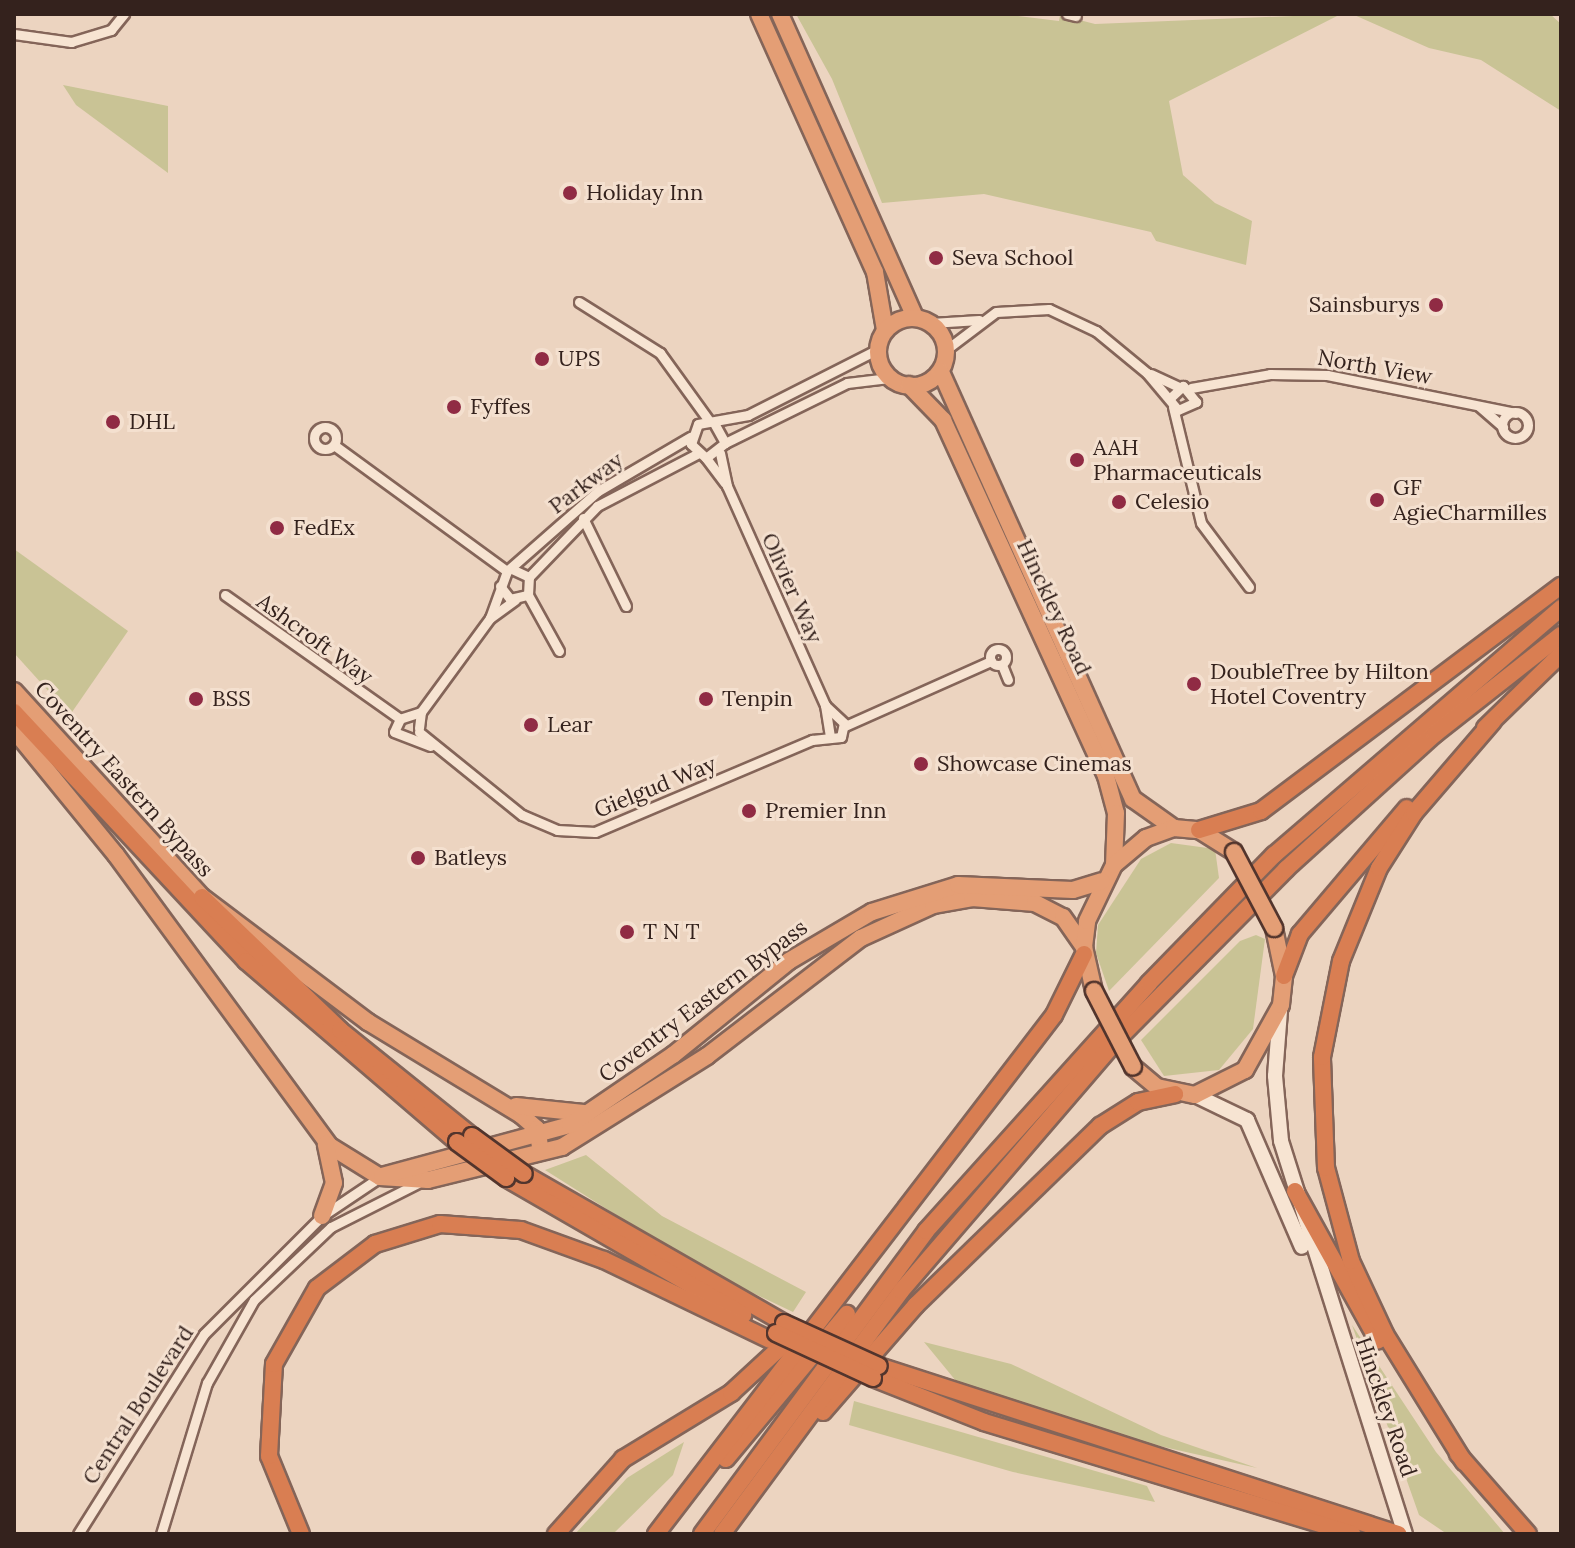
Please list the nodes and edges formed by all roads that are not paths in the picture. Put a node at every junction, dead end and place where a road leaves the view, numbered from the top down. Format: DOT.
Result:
graph roads {
  1 [pos="124,14"];
  2 [pos="759,14"];
  3 [pos="780,14"];
  4 [pos="14,34"];
  5 [pos="579,302"];
  6 [pos="923,320"];
  7 [pos="979,320"];
  8 [pos="885,330"];
  9 [pos="878,349"];
  10 [pos="947,349"];
  11 [pos="941,372"];
  12 [pos="1147,373"];
  13 [pos="889,378"];
  14 [pos="909,385"];
  15 [pos="1221,385"];
  16 [pos="1179,387"];
  17 [pos="1191,388"];
  18 [pos="690,401"];
  19 [pos="1172,402"];
  20 [pos="1476,404"];
  21 [pos="1193,406"];
  22 [pos="1515,413"];
  23 [pos="712,423"];
  24 [pos="1503,427"];
  25 [pos="692,432"];
  26 [pos="1182,436"];
  27 [pos="725,443"];
  28 [pos="334,445"];
  29 [pos="720,453"];
  30 [pos="702,456"];
  31 [pos="727,486"];
  32 [pos="583,518"];
  33 [pos="479,557"];
  34 [pos="509,570"];
  35 [pos="529,577"];
  36 [pos="500,584"];
  37 [pos="1561,586"];
  38 [pos="1249,587"];
  39 [pos="225,595"];
  40 [pos="528,595"];
  41 [pos="515,600"];
  42 [pos="626,606"];
  43 [pos="1561,608"];
  44 [pos="490,618"];
  45 [pos="1561,635"];
  46 [pos="559,651"];
  47 [pos="1561,654"];
  48 [pos="991,661"];
  49 [pos="1002,665"];
  50 [pos="1008,680"];
  51 [pos="14,691"];
  52 [pos="825,705"];
  53 [pos="14,712"];
  54 [pos="421,712"];
  55 [pos="401,721"];
  56 [pos="1493,721"];
  57 [pos="841,722"];
  58 [pos="828,729"];
  59 [pos="14,730"];
  60 [pos="417,734"];
  61 [pos="1174,828"];
  62 [pos="1199,830"];
  63 [pos="1114,865"];
  64 [pos="1102,881"];
  65 [pos="202,897"];
  66 [pos="1084,950"];
  67 [pos="1284,976"];
  68 [pos="1281,1005"];
  69 [pos="1175,1094"];
  70 [pos="1195,1095"];
  71 [pos="503,1103"];
  72 [pos="599,1107"];
  73 [pos="541,1137"];
  74 [pos="324,1139"];
  75 [pos="464,1139"];
  76 [pos="535,1157"];
  77 [pos="380,1177"];
  78 [pos="428,1180"];
  79 [pos="920,1189"];
  80 [pos="1295,1191"];
  81 [pos="322,1216"];
  82 [pos="926,1231"];
  83 [pos="1324,1294"];
  84 [pos="777,1332"];
  85 [pos="876,1372"];
  86 [pos="1464,1462"];
  87 [pos="677,1509"];
  88 [pos="78,1534"];
  89 [pos="161,1534"];
  90 [pos="301,1534"];
  91 [pos="556,1534"];
  92 [pos="656,1534"];
  93 [pos="702,1534"];
  94 [pos="722,1534"];
  95 [pos="729,1534"];
  96 [pos="1352,1534"];
  97 [pos="1398,1534"];
  98 [pos="1405,1534"];
  99 [pos="1528,1534"];
  1 -- 4 [label="street"];
  2 -- 8 [label="highway"];
  3 -- 6 [label="highway"];
  5 -- 18 [label="street"];
  6 -- 7 [label="street"];
  6 -- 8 [label="highway"];
  6 -- 10 [label="highway"];
  7 -- 10 [label="street"];
  7 -- 12 [label="street"];
  8 -- 9 [label="highway"];
  9 -- 13 [label="highway"];
  9 -- 23 [label="street"];
  10 -- 11 [label="highway"];
  11 -- 14 [label="highway"];
  11 -- 61 [label="highway, Hinckley Road"];
  12 -- 16 [label="street"];
  12 -- 19 [label="street"];
  13 -- 14 [label="highway"];
  13 -- 27 [label="street"];
  14 -- 63 [label="highway, Hinckley Road"];
  15 -- 17 [label="street"];
  15 -- 20 [label="street, North View"];
  15 -- 21 [label="street"];
  16 -- 17 [label="street"];
  16 -- 19 [label="street"];
  17 -- 21 [label="street"];
  18 -- 23 [label="street"];
  18 -- 25 [label="street"];
  19 -- 21 [label="street"];
  19 -- 26 [label="street"];
  20 -- 22 [label="street, North View"];
  20 -- 24 [label="street, North View"];
  21 -- 26 [label="street"];
  22 -- 24 [label="street"];
  22 -- 24 [label="street"];
  23 -- 25 [label="street, Parkway"];
  23 -- 27 [label="street"];
  25 -- 30 [label="street, Olivier Way"];
  25 -- 34 [label="street, Parkway"];
  26 -- 38 [label="street"];
  27 -- 29 [label="street"];
  28 -- 33 [label="street"];
  29 -- 30 [label="street, Parkway"];
  29 -- 31 [label="street, Olivier Way"];
  30 -- 31 [label="street, Olivier Way"];
  30 -- 32 [label="street, Parkway"];
  31 -- 52 [label="street, Olivier Way"];
  32 -- 35 [label="street, Parkway"];
  32 -- 42 [label="street"];
  33 -- 34 [label="street"];
  33 -- 36 [label="street"];
  34 -- 35 [label="street"];
  34 -- 36 [label="street, Parkway"];
  35 -- 40 [label="street"];
  36 -- 41 [label="street"];
  36 -- 44 [label="street"];
  37 -- 62 [label="highway"];
  39 -- 55 [label="street, Ashcroft Way"];
  40 -- 41 [label="street"];
  40 -- 46 [label="street"];
  41 -- 44 [label="street"];
  43 -- 82 [label="highway"];
  44 -- 54 [label="street"];
  45 -- 94 [label="highway"];
  47 -- 56 [label="highway"];
  48 -- 49 [label="street"];
  48 -- 49 [label="street"];
  48 -- 57 [label="street"];
  49 -- 50 [label="street"];
  51 -- 65 [label="highway, Coventry Eastern Bypass"];
  52 -- 57 [label="street, Olivier Way"];
  52 -- 58 [label="street, Olivier Way"];
  53 -- 75 [label="highway"];
  54 -- 55 [label="street"];
  54 -- 60 [label="street"];
  55 -- 60 [label="street, Ashcroft Way"];
  55 -- 60 [label="street, Ashcroft Way"];
  56 -- 67 [label="highway"];
  56 -- 86 [label="highway"];
  57 -- 58 [label="street"];
  57 -- 58 [label="street"];
  58 -- 60 [label="street, Gielgud Way"];
  59 -- 74 [label="highway"];
  61 -- 62 [label="highway"];
  61 -- 63 [label="highway"];
  62 -- 67 [label="highway, bridge"];
  63 -- 64 [label="highway"];
  64 -- 66 [label="highway"];
  64 -- 72 [label="highway, Coventry Eastern Bypass"];
  65 -- 71 [label="highway, Coventry Eastern Bypass"];
  65 -- 75 [label="highway"];
  66 -- 69 [label="highway, bridge"];
  66 -- 76 [label="highway, Coventry Eastern Bypass"];
  66 -- 79 [label="highway"];
  67 -- 68 [label="highway"];
  68 -- 70 [label="highway"];
  68 -- 80 [label="main road, Hinckley Road"];
  69 -- 70 [label="highway"];
  69 -- 95 [label="highway"];
  70 -- 83 [label="main road, Hinckley Road"];
  71 -- 72 [label="highway"];
  71 -- 73 [label="highway"];
  72 -- 73 [label="highway, Coventry Eastern Bypass"];
  73 -- 76 [label="highway"];
  73 -- 77 [label="highway, Coventry Eastern Bypass"];
  74 -- 77 [label="highway"];
  74 -- 81 [label="highway"];
  75 -- 84 [label="highway, bridge"];
  75 -- 84 [label="highway, bridge"];
  76 -- 78 [label="highway, Coventry Eastern Bypass"];
  77 -- 78 [label="highway, Coventry Eastern Bypass"];
  77 -- 81 [label="street, Central Boulevard"];
  78 -- 89 [label="street, Central Boulevard"];
  79 -- 87 [label="highway"];
  79 -- 91 [label="highway"];
  80 -- 83 [label="main road, Hinckley Road"];
  80 -- 86 [label="highway"];
  81 -- 88 [label="street, Central Boulevard"];
  82 -- 87 [label="highway"];
  82 -- 93 [label="highway"];
  83 -- 98 [label="main road, Hinckley Road"];
  84 -- 85 [label="highway, bridge"];
  84 -- 85 [label="highway, bridge"];
  84 -- 90 [label="highway"];
  85 -- 96 [label="highway"];
  85 -- 97 [label="highway"];
  86 -- 99 [label="highway"];
  87 -- 92 [label="highway"];
}
